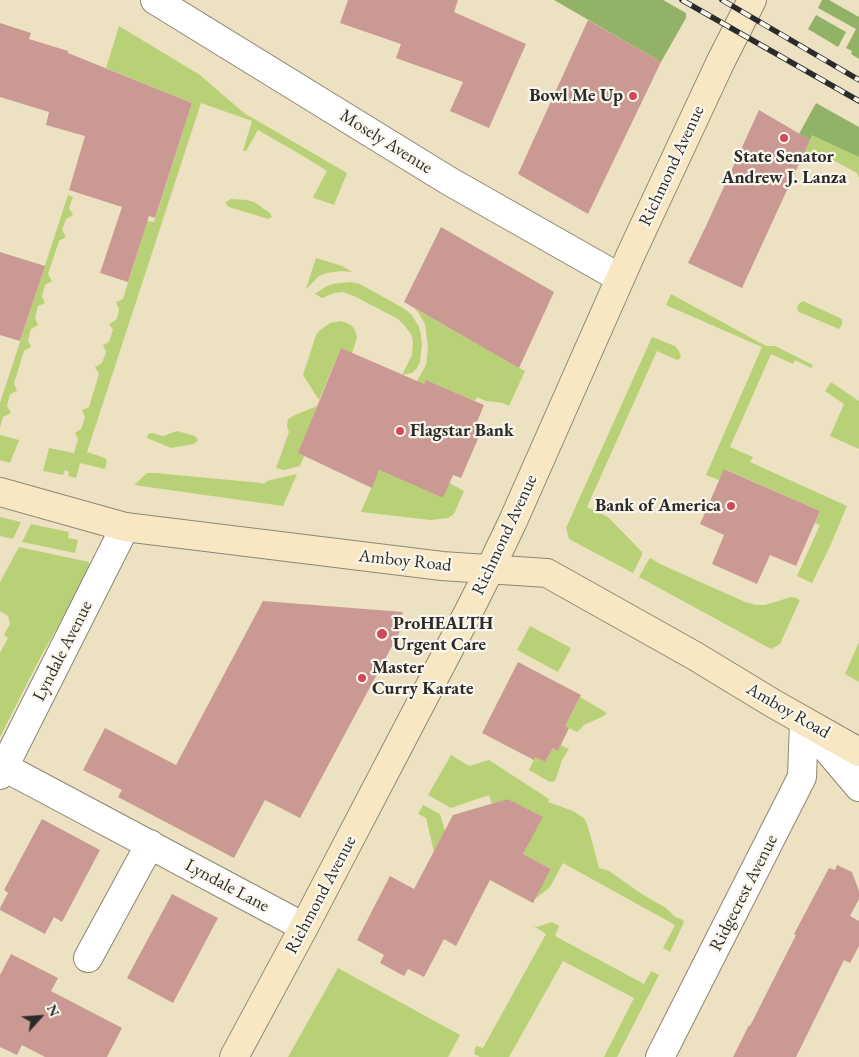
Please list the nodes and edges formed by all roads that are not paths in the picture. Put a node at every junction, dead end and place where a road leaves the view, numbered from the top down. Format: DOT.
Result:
graph roads {
  1 [pos="155,0"];
  2 [pos="752,0"];
  3 [pos="620,278"];
  4 [pos="0,492"];
  5 [pos="125,527"];
  6 [pos="490,569"];
  7 [pos="804,722"];
  8 [pos="859,752"];
  9 [pos="2,771"];
  10 [pos="859,787"];
  11 [pos="150,844"];
  12 [pos="304,927"];
  13 [pos="88,958"];
  14 [pos="234,1057"];
  15 [pos="660,1057"];
  1 -- 3 [label="street, Mosely Avenue"];
  2 -- 3 [label="main road, Richmond Avenue"];
  3 -- 6 [label="main road, Richmond Avenue"];
  4 -- 5 [label="main road, Amboy Road"];
  5 -- 6 [label="main road, Amboy Road"];
  5 -- 9 [label="street, Lyndale Avenue"];
  6 -- 7 [label="main road, Amboy Road"];
  6 -- 12 [label="main road, Richmond Avenue"];
  7 -- 8 [label="main road, Amboy Road"];
  7 -- 10 [label="street"];
  7 -- 15 [label="street, Ridgecrest Avenue"];
  9 -- 11 [label="street, Lyndale Lane"];
  11 -- 12 [label="street, Lyndale Lane"];
  11 -- 13 [label="street"];
  12 -- 14 [label="main road, Richmond Avenue"];
}
